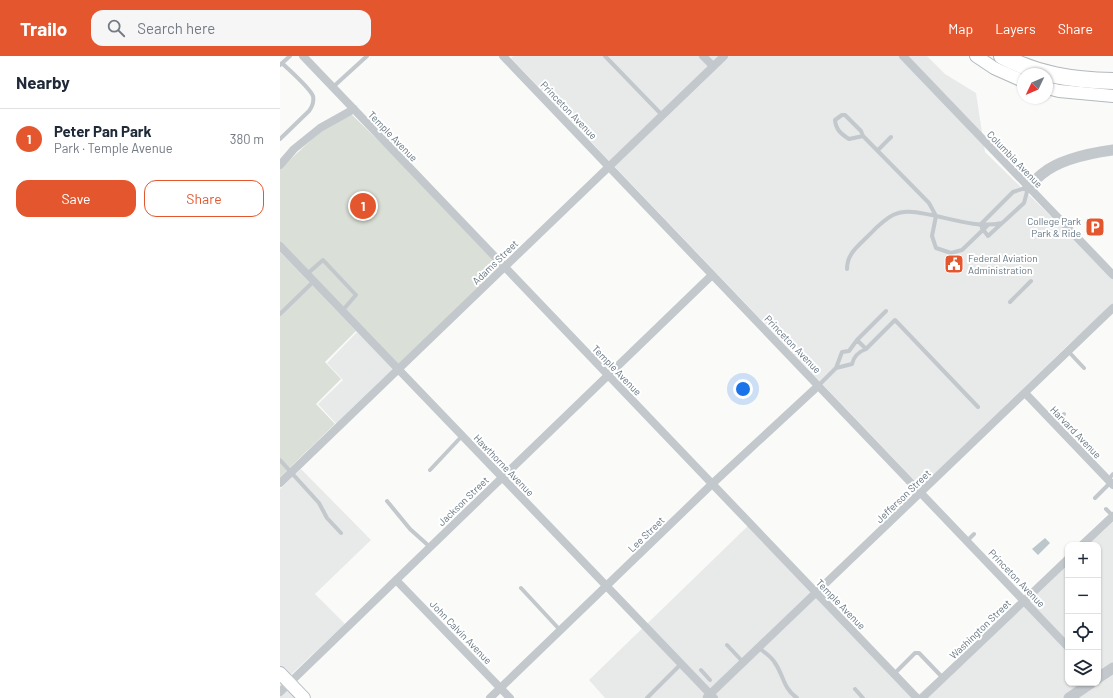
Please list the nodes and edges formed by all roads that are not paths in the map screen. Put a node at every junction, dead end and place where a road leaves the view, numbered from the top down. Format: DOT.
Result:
graph roads {
  1 [pos="290,56"];
  2 [pos="303,56"];
  3 [pos="367,56"];
  4 [pos="704,56"];
  5 [pos="724,56"];
  6 [pos="903,56"];
  7 [pos="976,56"];
  8 [pos="1002,56"];
  9 [pos="505,57"];
  10 [pos="606,57"];
  11 [pos="281,64"];
  12 [pos="713,66"];
  13 [pos="1017,78"];
  14 [pos="1113,82"];
  15 [pos="333,88"];
  16 [pos="1053,90"];
  17 [pos="1113,96"];
  18 [pos="354,109"];
  19 [pos="662,115"];
  20 [pos="863,136"];
  21 [pos="891,137"];
  22 [pos="280,139"];
  23 [pos="878,150"];
  24 [pos="1113,150"];
  25 [pos="280,165"];
  26 [pos="609,167"];
  27 [pos="1028,187"];
  28 [pos="936,216"];
  29 [pos="1002,223"];
  30 [pos="980,224"];
  31 [pos="988,225"];
  32 [pos="983,230"];
  33 [pos="280,246"];
  34 [pos="504,267"];
  35 [pos="847,270"];
  36 [pos="307,274"];
  37 [pos="712,275"];
  38 [pos="1113,275"];
  39 [pos="314,281"];
  40 [pos="1031,281"];
  41 [pos="1010,302"];
  42 [pos="1113,308"];
  43 [pos="342,311"];
  44 [pos="886,311"];
  45 [pos="280,314"];
  46 [pos="857,340"];
  47 [pos="866,349"];
  48 [pos="1068,351"];
  49 [pos="836,368"];
  50 [pos="1084,368"];
  51 [pos="398,369"];
  52 [pos="608,375"];
  53 [pos="818,386"];
  54 [pos="1025,393"];
  55 [pos="978,406"];
  56 [pos="1064,414"];
  57 [pos="1054,423"];
  58 [pos="462,436"];
  59 [pos="280,460"];
  60 [pos="430,470"];
  61 [pos="291,472"];
  62 [pos="502,478"];
  63 [pos="1111,480"];
  64 [pos="280,483"];
  65 [pos="712,484"];
  66 [pos="921,493"];
  67 [pos="1095,498"];
  68 [pos="387,501"];
  69 [pos="1106,509"];
  70 [pos="1113,516"];
  71 [pos="341,533"];
  72 [pos="974,534"];
  73 [pos="967,541"];
  74 [pos="1085,542"];
  75 [pos="430,547"];
  76 [pos="1065,562"];
  77 [pos="396,580"];
  78 [pos="606,586"];
  79 [pos="520,588"];
  80 [pos="816,593"];
  81 [pos="1024,601"];
  82 [pos="560,630"];
  83 [pos="1065,644"];
  84 [pos="727,645"];
  85 [pos="759,648"];
  86 [pos="744,662"];
  87 [pos="681,664"];
  88 [pos="1113,668"];
  89 [pos="280,673"];
  90 [pos="698,673"];
  91 [pos="894,674"];
  92 [pos="1101,676"];
  93 [pos="944,678"];
  94 [pos="710,680"];
  95 [pos="289,683"];
  96 [pos="1087,686"];
  97 [pos="501,688"];
  98 [pos="855,689"];
  99 [pos="280,692"];
  100 [pos="710,697"];
  101 [pos="304,698"];
  102 [pos="490,698"];
  103 [pos="510,698"];
  104 [pos="647,698"];
  105 [pos="797,698"];
  106 [pos="863,698"];
  107 [pos="917,698"];
  108 [pos="922,698"];
  109 [pos="1069,698"];
  1 -- 11 [label="lane"];
  2 -- 15 [label="street, Temple Avenue"];
  3 -- 15 [label="lane"];
  4 -- 12 [label="street"];
  5 -- 12 [label="street, Adams Street"];
  6 -- 27 [label="street, Columbia Avenue"];
  7 -- 13 [label="main road"];
  8 -- 14 [label="highway"];
  9 -- 26 [label="street, Princeton Avenue"];
  10 -- 19 [label="lane"];
  11 -- 22 [label="lane"];
  12 -- 19 [label="street, Adams Street"];
  15 -- 18 [label="street, Temple Avenue"];
  16 -- 17 [label="main road"];
  18 -- 25 [label="street"];
  18 -- 34 [label="street, Temple Avenue"];
  19 -- 26 [label="street, Adams Street"];
  20 -- 20 [label="lane"];
  20 -- 23 [label="lane"];
  21 -- 23 [label="lane"];
  23 -- 28 [label="lane"];
  24 -- 27 [label="street"];
  26 -- 34 [label="street, Adams Street"];
  26 -- 37 [label="street, Princeton Avenue"];
  27 -- 29 [label="lane"];
  27 -- 30 [label="lane"];
  27 -- 38 [label="street, Columbia Avenue"];
  28 -- 30 [label="lane"];
  28 -- 32 [label="lane"];
  28 -- 35 [label="lane"];
  29 -- 31 [label="lane"];
  29 -- 32 [label="lane"];
  30 -- 31 [label="lane"];
  30 -- 32 [label="lane"];
  31 -- 32 [label="lane"];
  33 -- 36 [label="street, Hawthorne Avenue"];
  34 -- 51 [label="street, Adams Street"];
  34 -- 52 [label="street, Temple Avenue"];
  36 -- 39 [label="street, Hawthorne Avenue"];
  36 -- 43 [label="lane"];
  37 -- 52 [label="street, Jackson Street"];
  37 -- 53 [label="street, Princeton Avenue"];
  39 -- 43 [label="street, Hawthorne Avenue"];
  39 -- 45 [label="lane"];
  40 -- 41 [label="lane"];
  42 -- 48 [label="street, Jefferson Street"];
  43 -- 51 [label="street, Hawthorne Avenue"];
  44 -- 46 [label="lane"];
  46 -- 47 [label="lane"];
  46 -- 49 [label="lane"];
  47 -- 49 [label="lane"];
  47 -- 55 [label="lane"];
  48 -- 50 [label="lane"];
  48 -- 54 [label="street, Jefferson Street"];
  49 -- 53 [label="lane"];
  51 -- 58 [label="street, Hawthorne Avenue"];
  51 -- 61 [label="street, Adams Street"];
  52 -- 62 [label="street, Jackson Street"];
  52 -- 65 [label="street, Temple Avenue"];
  53 -- 65 [label="street, Lee Street"];
  53 -- 66 [label="street, Princeton Avenue"];
  54 -- 57 [label="street, Harvard Avenue"];
  54 -- 66 [label="street, Jefferson Street"];
  56 -- 57 [label="lane"];
  57 -- 63 [label="street, Harvard Avenue"];
  58 -- 60 [label="lane"];
  58 -- 62 [label="street, Hawthorne Avenue"];
  59 -- 61 [label="lane"];
  61 -- 64 [label="street, Adams Street"];
  61 -- 71 [label="lane"];
  62 -- 75 [label="street, Jackson Street"];
  62 -- 78 [label="street, Hawthorne Avenue"];
  63 -- 67 [label="lane"];
  65 -- 78 [label="street, Lee Street"];
  65 -- 80 [label="street, Temple Avenue"];
  66 -- 73 [label="street, Princeton Avenue"];
  66 -- 80 [label="street, Jefferson Street"];
  68 -- 75 [label="lane"];
  69 -- 70 [label="lane"];
  70 -- 74 [label="street"];
  72 -- 73 [label="lane"];
  73 -- 81 [label="street, Princeton Avenue"];
  75 -- 77 [label="street, Jackson Street"];
  76 -- 81 [label="street, Washington Street"];
  77 -- 95 [label="street, Jackson Street"];
  77 -- 97 [label="street, John Calvin Avenue"];
  78 -- 82 [label="street, Lee Street"];
  78 -- 87 [label="street, Hawthorne Avenue"];
  79 -- 82 [label="lane"];
  80 -- 85 [label="street, Jefferson Street"];
  80 -- 91 [label="street, Temple Avenue"];
  81 -- 83 [label="street, Princeton Avenue"];
  81 -- 93 [label="street, Washington Street"];
  82 -- 97 [label="street, Lee Street"];
  84 -- 86 [label="lane"];
  85 -- 86 [label="street, Jefferson Street"];
  85 -- 105 [label="lane"];
  86 -- 100 [label="street, Jefferson Street"];
  87 -- 90 [label="street, Hawthorne Avenue"];
  87 -- 104 [label="lane"];
  88 -- 92 [label="street"];
  89 -- 95 [label="main road"];
  90 -- 94 [label="lane"];
  90 -- 100 [label="street, Hawthorne Avenue"];
  91 -- 93 [label="lane"];
  91 -- 107 [label="street, Temple Avenue"];
  93 -- 108 [label="street, Washington Street"];
  95 -- 99 [label="street, Jackson Street"];
  95 -- 101 [label="main road"];
  96 -- 109 [label="street"];
  97 -- 102 [label="street, Lee Street"];
  97 -- 103 [label="street, John Calvin Avenue"];
  98 -- 106 [label="lane"];
}
